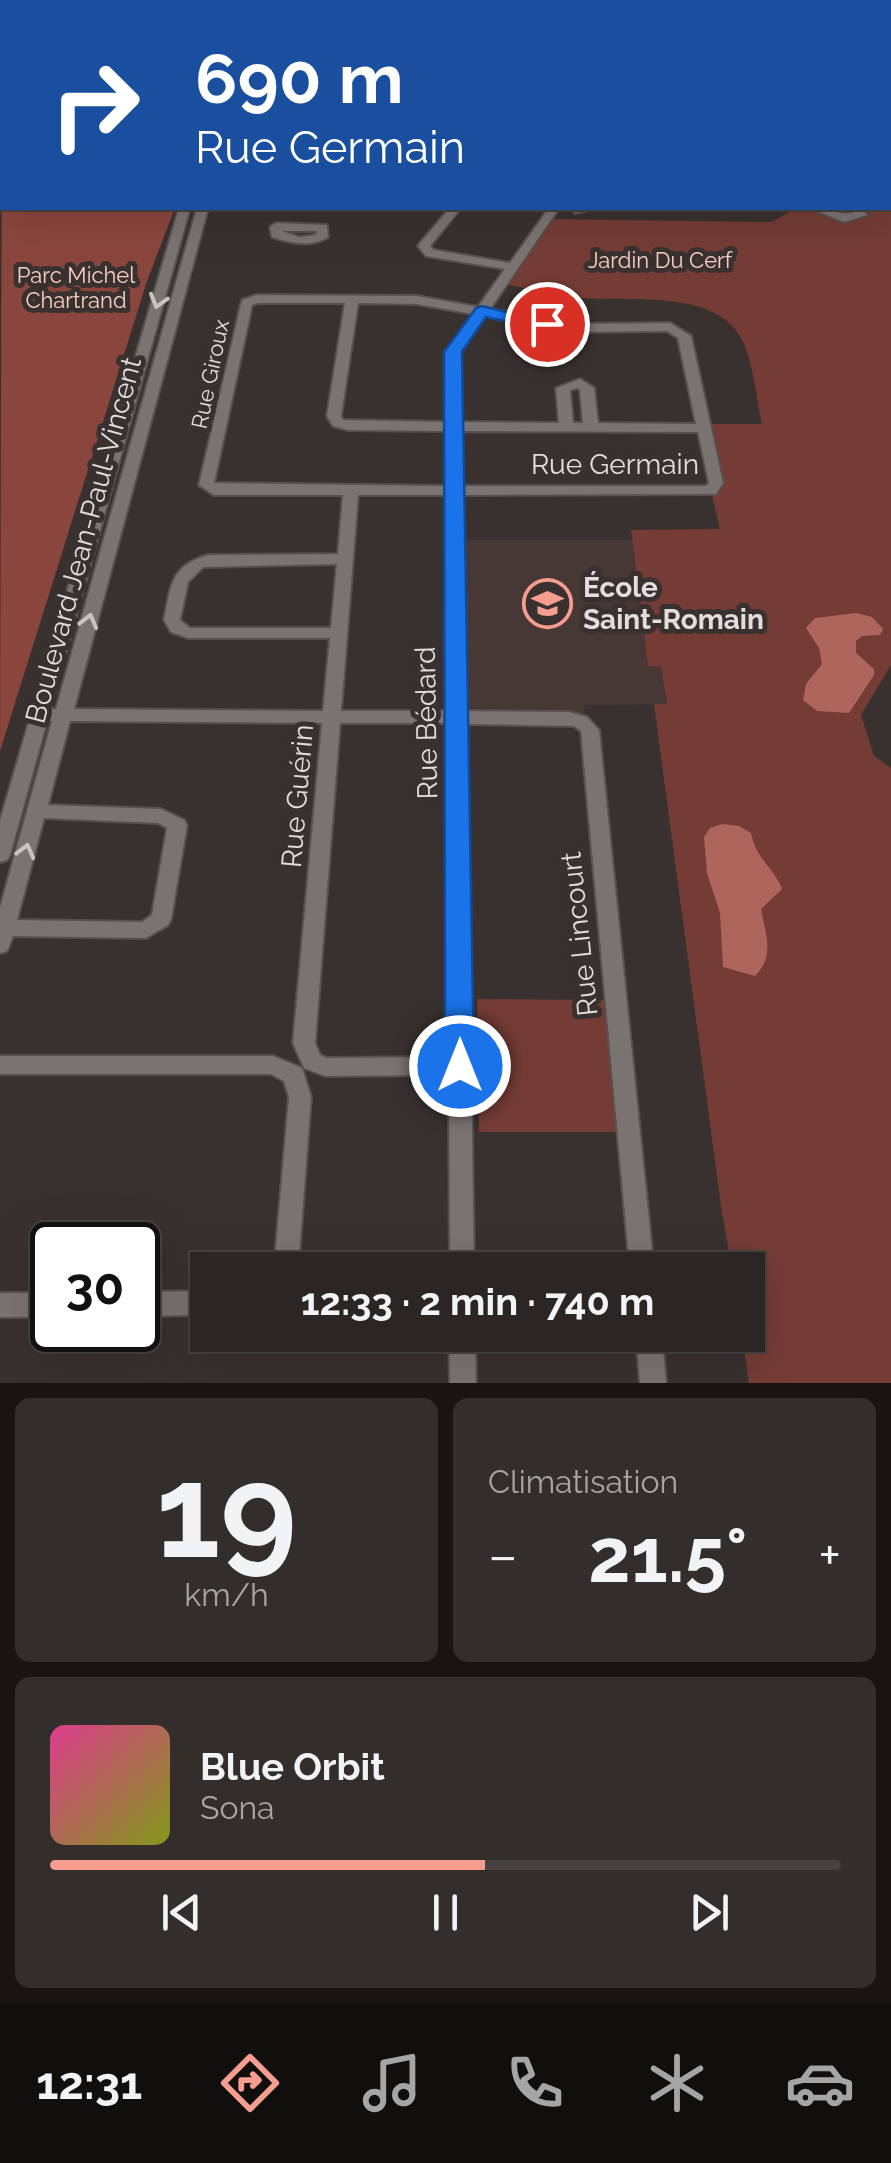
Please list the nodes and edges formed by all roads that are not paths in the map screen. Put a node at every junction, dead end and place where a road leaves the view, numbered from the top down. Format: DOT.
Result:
graph roads {
  1 [pos="183,210"];
  2 [pos="201,210"];
  3 [pos="454,210"];
  4 [pos="553,210"];
  5 [pos="826,210"];
  6 [pos="857,210"];
  7 [pos="286,213"];
  8 [pos="276,227"];
  9 [pos="514,267"];
  10 [pos="352,299"];
  11 [pos="482,311"];
  12 [pos="454,426"];
  13 [pos="566,427"];
  14 [pos="591,427"];
  15 [pos="704,428"];
  16 [pos="454,488"];
  17 [pos="351,489"];
  18 [pos="345,560"];
  19 [pos="339,633"];
  20 [pos="40,715"];
  21 [pos="64,716"];
  22 [pos="332,718"];
  23 [pos="456,718"];
  24 [pos="37,811"];
  25 [pos="0,854"];
  26 [pos="2,934"];
  27 [pos="0,1065"];
  28 [pos="460,1066"];
  29 [pos="287,1252"];
  30 [pos="462,1252"];
  31 [pos="640,1252"];
  32 [pos="190,1303"];
  33 [pos="160,1304"];
  34 [pos="30,1305"];
  35 [pos="0,1306"];
  36 [pos="462,1352"];
  37 [pos="651,1352"];
  38 [pos="462,1383"];
  39 [pos="654,1383"];
  1 -- 20 [label="street, Boulevard Jean-Paul-Vincent, one-way"];
  21 -- 2 [label="street, Boulevard Jean-Paul-Vincent, one-way"];
  3 -- 9 [label="street"];
  4 -- 9 [label="street, Rue Bédard"];
  5 -- 6 [label="street"];
  7 -- 8 [label="street"];
  9 -- 11 [label="street, Rue Bédard"];
  10 -- 11 [label="street, Rue Giroux"];
  10 -- 12 [label="street"];
  10 -- 17 [label="street, Rue Giroux"];
  11 -- 12 [label="street, Rue Bédard"];
  11 -- 15 [label="street, Rue Germain"];
  12 -- 13 [label="street"];
  12 -- 16 [label="street, Rue Bédard"];
  13 -- 14 [label="street"];
  13 -- 14 [label="street"];
  14 -- 15 [label="street"];
  15 -- 16 [label="street, Rue Germain"];
  16 -- 17 [label="street"];
  16 -- 23 [label="street, Rue Bédard"];
  17 -- 18 [label="street, Rue Guérin"];
  18 -- 19 [label="street, Rue Guérin"];
  18 -- 19 [label="street"];
  19 -- 22 [label="street, Rue Guérin"];
  20 -- 21 [label="street, Rue Lincourt"];
  20 -- 25 [label="street, Boulevard Jean-Paul-Vincent"];
  21 -- 22 [label="street, Rue Lincourt"];
  21 -- 24 [label="street, Boulevard Jean-Paul-Vincent"];
  22 -- 23 [label="street, Rue Lincourt"];
  22 -- 28 [label="street, Rue Guérin"];
  23 -- 28 [label="street, Rue Bédard"];
  23 -- 31 [label="street, Rue Lincourt"];
  26 -- 24 [label="street, Boulevard Jean-Paul-Vincent, one-way"];
  24 -- 26 [label="street"];
  27 -- 29 [label="street"];
  28 -- 30 [label="street, Rue Bédard"];
  32 -- 33 [label="street"];
  34 -- 35 [label="street"];
  36 -- 38 [label="street"];
  37 -- 39 [label="street"];
}
